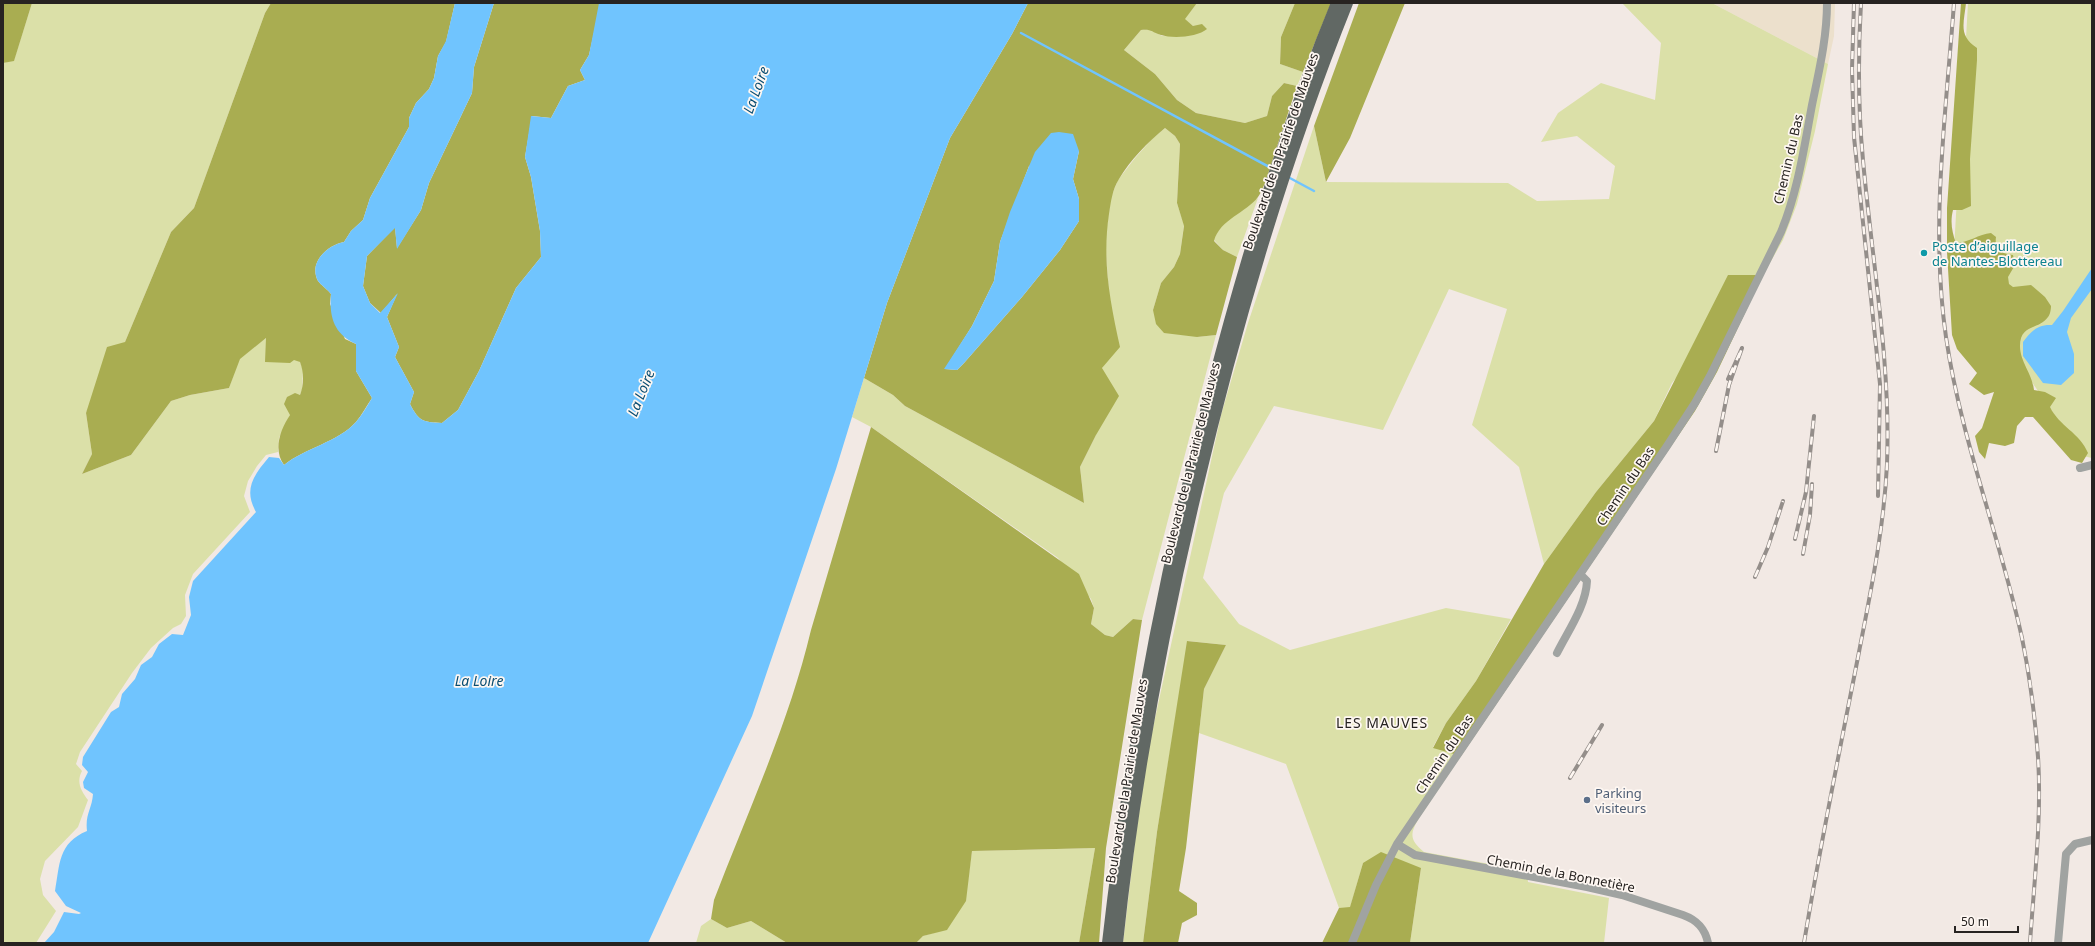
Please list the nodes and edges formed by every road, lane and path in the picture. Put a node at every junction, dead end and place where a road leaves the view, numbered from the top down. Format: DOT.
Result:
graph roads {
  1 [pos="1337,3"];
  2 [pos="1347,3"];
  3 [pos="1353,3"];
  4 [pos="1827,3"];
  5 [pos="1314,92"];
  6 [pos="2092,465"];
  7 [pos="2080,468"];
  8 [pos="1580,574"];
  9 [pos="1557,653"];
  10 [pos="2092,840"];
  11 [pos="1397,844"];
  12 [pos="1108,943"];
  13 [pos="1117,943"];
  14 [pos="1352,943"];
  15 [pos="1708,943"];
  16 [pos="2058,943"];
  1 -- 12 [label="main road, Boulevard de la Prairie de Mauves"];
  2 -- 5 [label="main road, Boulevard de la Prairie de Mauves"];
  3 -- 5 [label="main road"];
  4 -- 8 [label="street, Chemin du Bas"];
  5 -- 13 [label="main road, Boulevard de la Prairie de Mauves"];
  6 -- 7 [label="street"];
  8 -- 9 [label="street"];
  8 -- 11 [label="street, Chemin du Bas"];
  10 -- 16 [label="street"];
  11 -- 14 [label="street, Chemin du Bas"];
  11 -- 15 [label="street, Chemin de la Bonnetière"];
}
